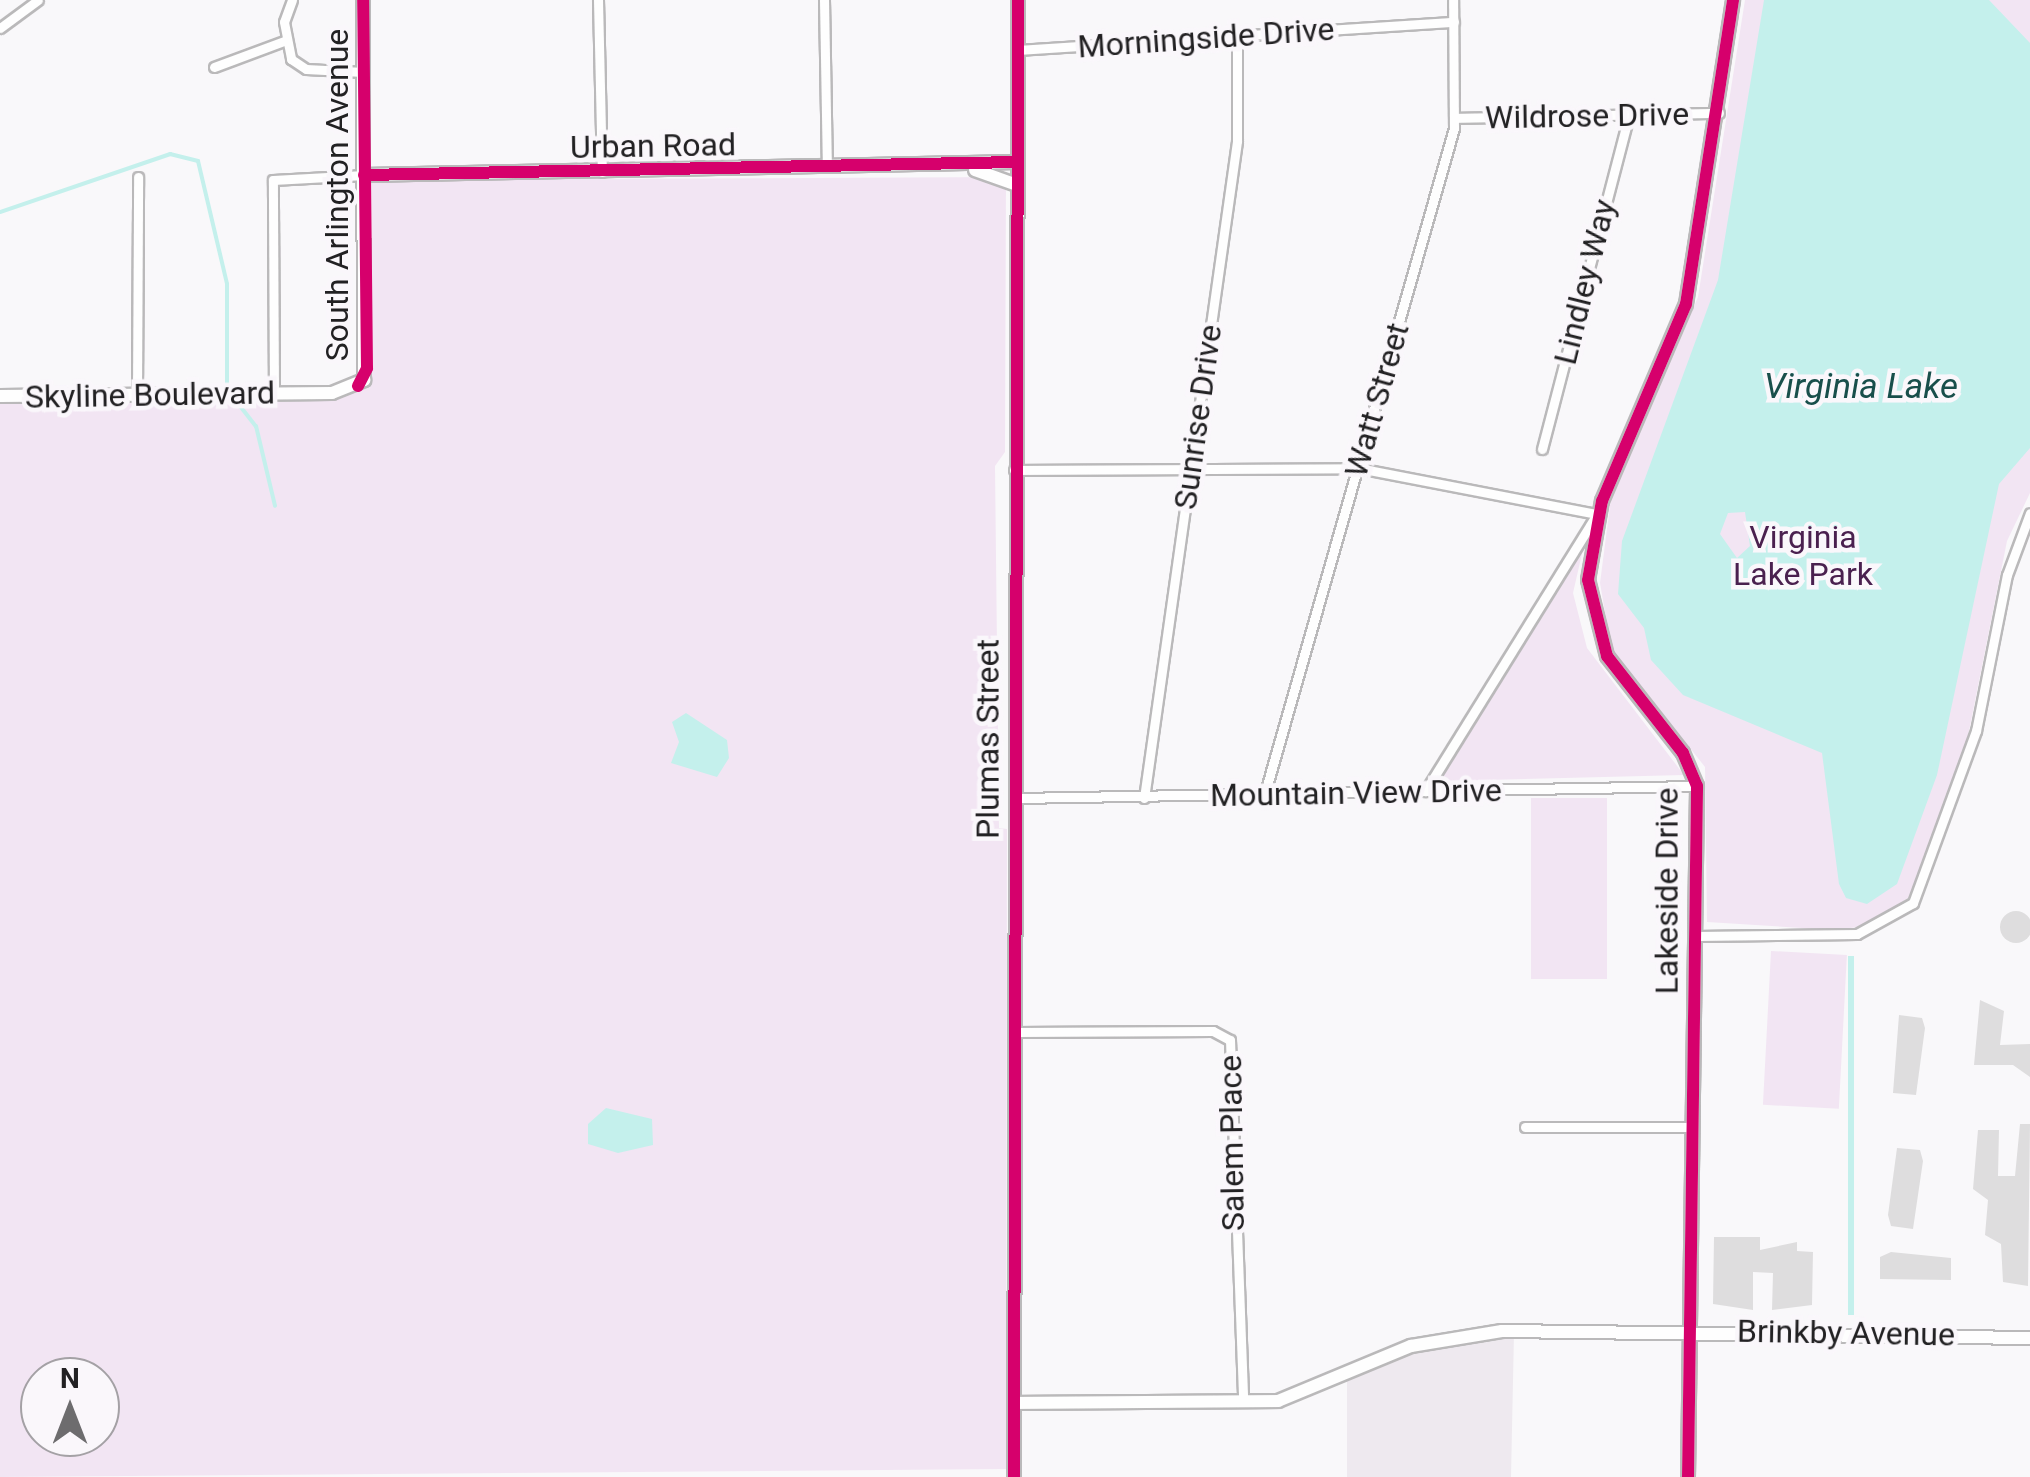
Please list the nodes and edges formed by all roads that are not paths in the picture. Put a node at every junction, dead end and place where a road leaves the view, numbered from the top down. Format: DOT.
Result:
graph roads {
  1 [pos="38,0"];
  2 [pos="292,0"];
  3 [pos="362,0"];
  4 [pos="598,0"];
  5 [pos="824,0"];
  6 [pos="1018,0"];
  7 [pos="1454,0"];
  8 [pos="1733,0"];
  9 [pos="1454,22"];
  10 [pos="0,28"];
  11 [pos="1236,36"];
  12 [pos="284,41"];
  13 [pos="1018,50"];
  14 [pos="214,67"];
  15 [pos="362,72"];
  16 [pos="1719,114"];
  17 [pos="1629,115"];
  18 [pos="1454,118"];
  19 [pos="1017,162"];
  20 [pos="942,167"];
  21 [pos="828,171"];
  22 [pos="602,174"];
  23 [pos="364,175"];
  24 [pos="138,177"];
  25 [pos="1016,185"];
  26 [pos="358,386"];
  27 [pos="274,394"];
  28 [pos="137,395"];
  29 [pos="0,396"];
  30 [pos="1542,450"];
  31 [pos="1358,468"];
  32 [pos="1014,470"];
  33 [pos="1190,470"];
  34 [pos="2030,513"];
  35 [pos="1598,514"];
  36 [pos="1697,786"];
  37 [pos="1425,791"];
  38 [pos="1264,796"];
  39 [pos="1016,798"];
  40 [pos="1144,798"];
  41 [pos="1696,936"];
  42 [pos="1016,1032"];
  43 [pos="1693,1127"];
  44 [pos="1525,1128"];
  45 [pos="1690,1329"];
  46 [pos="2030,1338"];
  47 [pos="1014,1402"];
  48 [pos="1243,1402"];
  49 [pos="1014,1477"];
  50 [pos="1688,1477"];
  1 -- 10 [label="street"];
  2 -- 12 [label="street"];
  3 -- 15 [label="street, South Arlington Avenue"];
  4 -- 22 [label="street"];
  5 -- 21 [label="street"];
  6 -- 13 [label="street, Plumas Street"];
  7 -- 9 [label="street, Watt Street"];
  8 -- 16 [label="street, Lakeside Drive"];
  9 -- 11 [label="street, Morningside Drive"];
  9 -- 18 [label="street, Watt Street"];
  11 -- 13 [label="street, Morningside Drive"];
  11 -- 33 [label="street, Sunrise Drive"];
  12 -- 14 [label="street"];
  12 -- 15 [label="street"];
  13 -- 19 [label="street, Plumas Street"];
  15 -- 23 [label="street, South Arlington Avenue"];
  16 -- 17 [label="street, Wildrose Drive"];
  16 -- 35 [label="street, Lakeside Drive"];
  17 -- 18 [label="street, Wildrose Drive"];
  17 -- 30 [label="street, Lindley Way"];
  18 -- 31 [label="street, Watt Street"];
  19 -- 20 [label="street, Urban Road"];
  19 -- 25 [label="street, Plumas Street"];
  20 -- 21 [label="street, Urban Road"];
  20 -- 25 [label="street, Urban Road"];
  21 -- 22 [label="street, Urban Road"];
  22 -- 23 [label="street, Urban Road"];
  23 -- 26 [label="street, South Arlington Avenue"];
  23 -- 27 [label="street, Urban Road"];
  24 -- 28 [label="street"];
  25 -- 32 [label="street, Plumas Street"];
  26 -- 27 [label="street, Skyline Boulevard"];
  27 -- 28 [label="street, Skyline Boulevard"];
  28 -- 29 [label="street, Skyline Boulevard"];
  31 -- 33 [label="street"];
  31 -- 35 [label="street"];
  31 -- 38 [label="street, Watt Street"];
  32 -- 33 [label="street"];
  32 -- 39 [label="street, Plumas Street"];
  33 -- 40 [label="street, Sunrise Drive"];
  34 -- 41 [label="street"];
  35 -- 36 [label="street, Lakeside Drive"];
  35 -- 37 [label="street"];
  36 -- 37 [label="street, Mountain View Drive"];
  36 -- 41 [label="street, Lakeside Drive"];
  37 -- 38 [label="street, Mountain View Drive"];
  38 -- 40 [label="street, Mountain View Drive"];
  39 -- 40 [label="street, Mountain View Drive"];
  39 -- 42 [label="street, Plumas Street"];
  41 -- 43 [label="street, Lakeside Drive"];
  42 -- 47 [label="street, Plumas Street"];
  42 -- 48 [label="street, Salem Place"];
  43 -- 44 [label="street"];
  43 -- 45 [label="street, Lakeside Drive"];
  45 -- 46 [label="street, Brinkby Avenue"];
  45 -- 48 [label="street, Brinkby Avenue"];
  45 -- 50 [label="street, Lakeside Drive"];
  47 -- 48 [label="street, Brinkby Avenue"];
  47 -- 49 [label="street, Plumas Street"];
}
